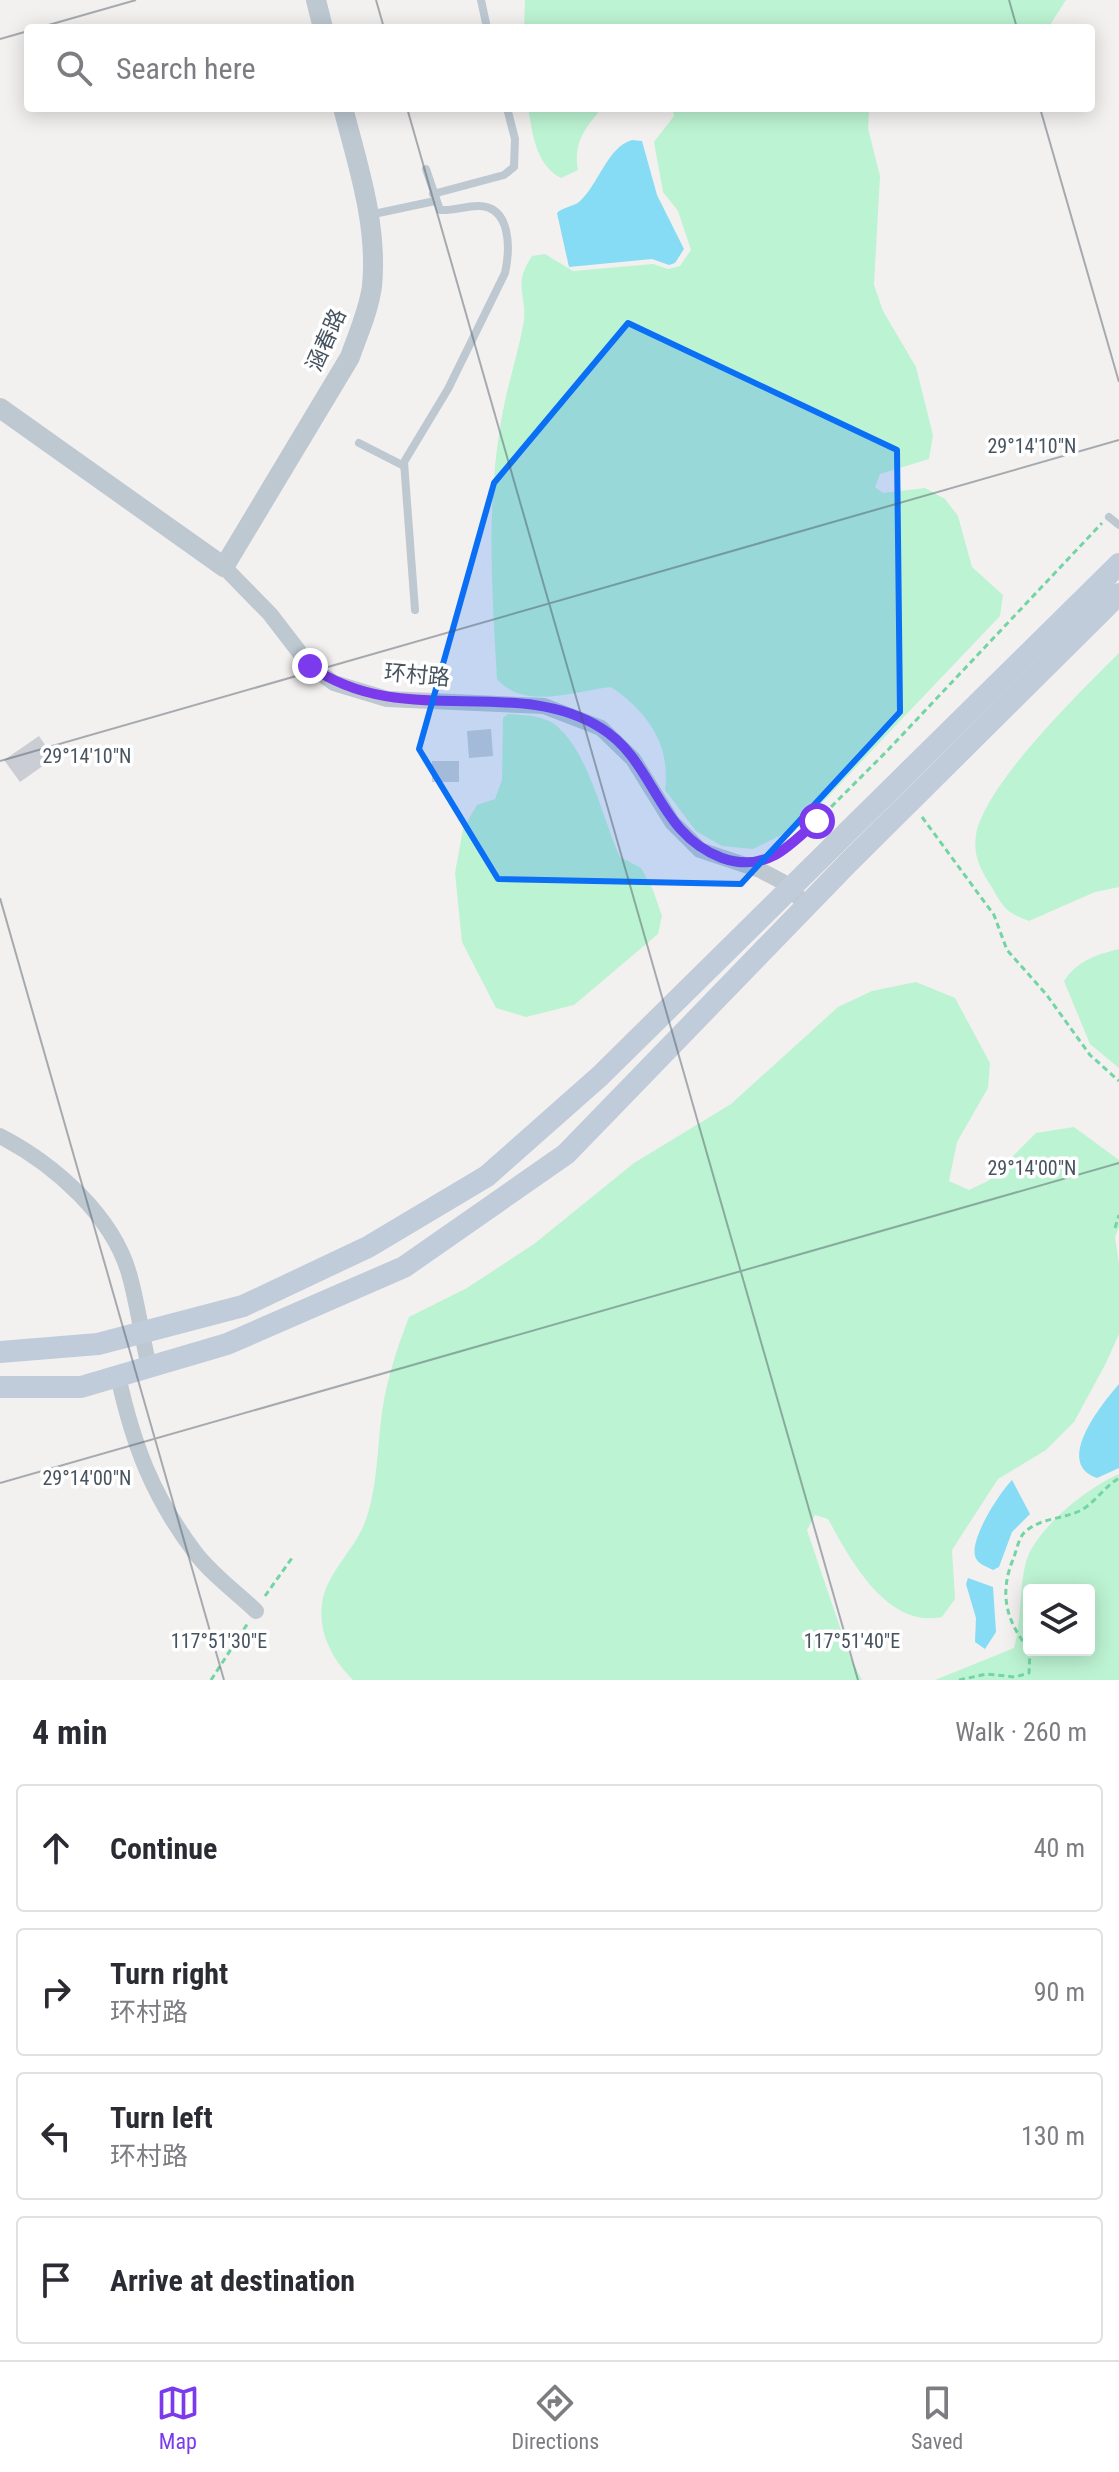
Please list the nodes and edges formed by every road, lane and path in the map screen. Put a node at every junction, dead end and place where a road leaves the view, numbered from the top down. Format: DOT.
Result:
graph roads {
  1 [pos="316,0"];
  2 [pos="481,0"];
  3 [pos="322,24"];
  4 [pos="486,24"];
  5 [pos="344,112"];
  6 [pos="508,112"];
  7 [pos="426,169"];
  8 [pos="434,197"];
  9 [pos="369,215"];
  10 [pos="0,408"];
  11 [pos="359,443"];
  12 [pos="404,466"];
  13 [pos="1109,517"];
  14 [pos="1119,525"];
  15 [pos="1119,564"];
  16 [pos="224,567"];
  17 [pos="1119,594"];
  18 [pos="415,610"];
  19 [pos="907,804"];
  20 [pos="734,862"];
  21 [pos="790,889"];
  22 [pos="807,905"];
  23 [pos="1119,1081"];
  24 [pos="0,1136"];
  25 [pos="1119,1215"];
  26 [pos="1115,1228"];
  27 [pos="141,1333"];
  28 [pos="0,1352"];
  29 [pos="149,1367"];
  30 [pos="118,1376"];
  31 [pos="0,1387"];
  32 [pos="1119,1478"];
  33 [pos="256,1611"];
  34 [pos="1023,1642"];
  35 [pos="1029,1656"];
  36 [pos="959,1680"];
  1 -- 3 [label="street"];
  2 -- 4 [label="lane"];
  5 -- 9 [label="street, 涵春路"];
  6 -- 8 [label="lane"];
  7 -- 8 [label="lane"];
  8 -- 9 [label="lane"];
  8 -- 12 [label="lane"];
  9 -- 16 [label="street, 涵春路"];
  10 -- 16 [label="street, 环村路"];
  11 -- 12 [label="lane"];
  12 -- 18 [label="lane"];
  13 -- 14 [label="lane"];
  13 -- 20 [label="path"];
  15 -- 21 [label="main road"];
  16 -- 20 [label="street, 环村路"];
  17 -- 19 [label="main road"];
  19 -- 22 [label="main road"];
  19 -- 23 [label="path"];
  20 -- 21 [label="street, 环村路"];
  21 -- 22 [label="street, 环村路"];
  21 -- 27 [label="main road"];
  22 -- 29 [label="main road"];
  24 -- 27 [label="street"];
  25 -- 26 [label="path"];
  27 -- 28 [label="main road"];
  27 -- 29 [label="street"];
  29 -- 30 [label="main road"];
  30 -- 31 [label="main road"];
  30 -- 33 [label="street"];
  32 -- 34 [label="path"];
  35 -- 36 [label="path"];
}
